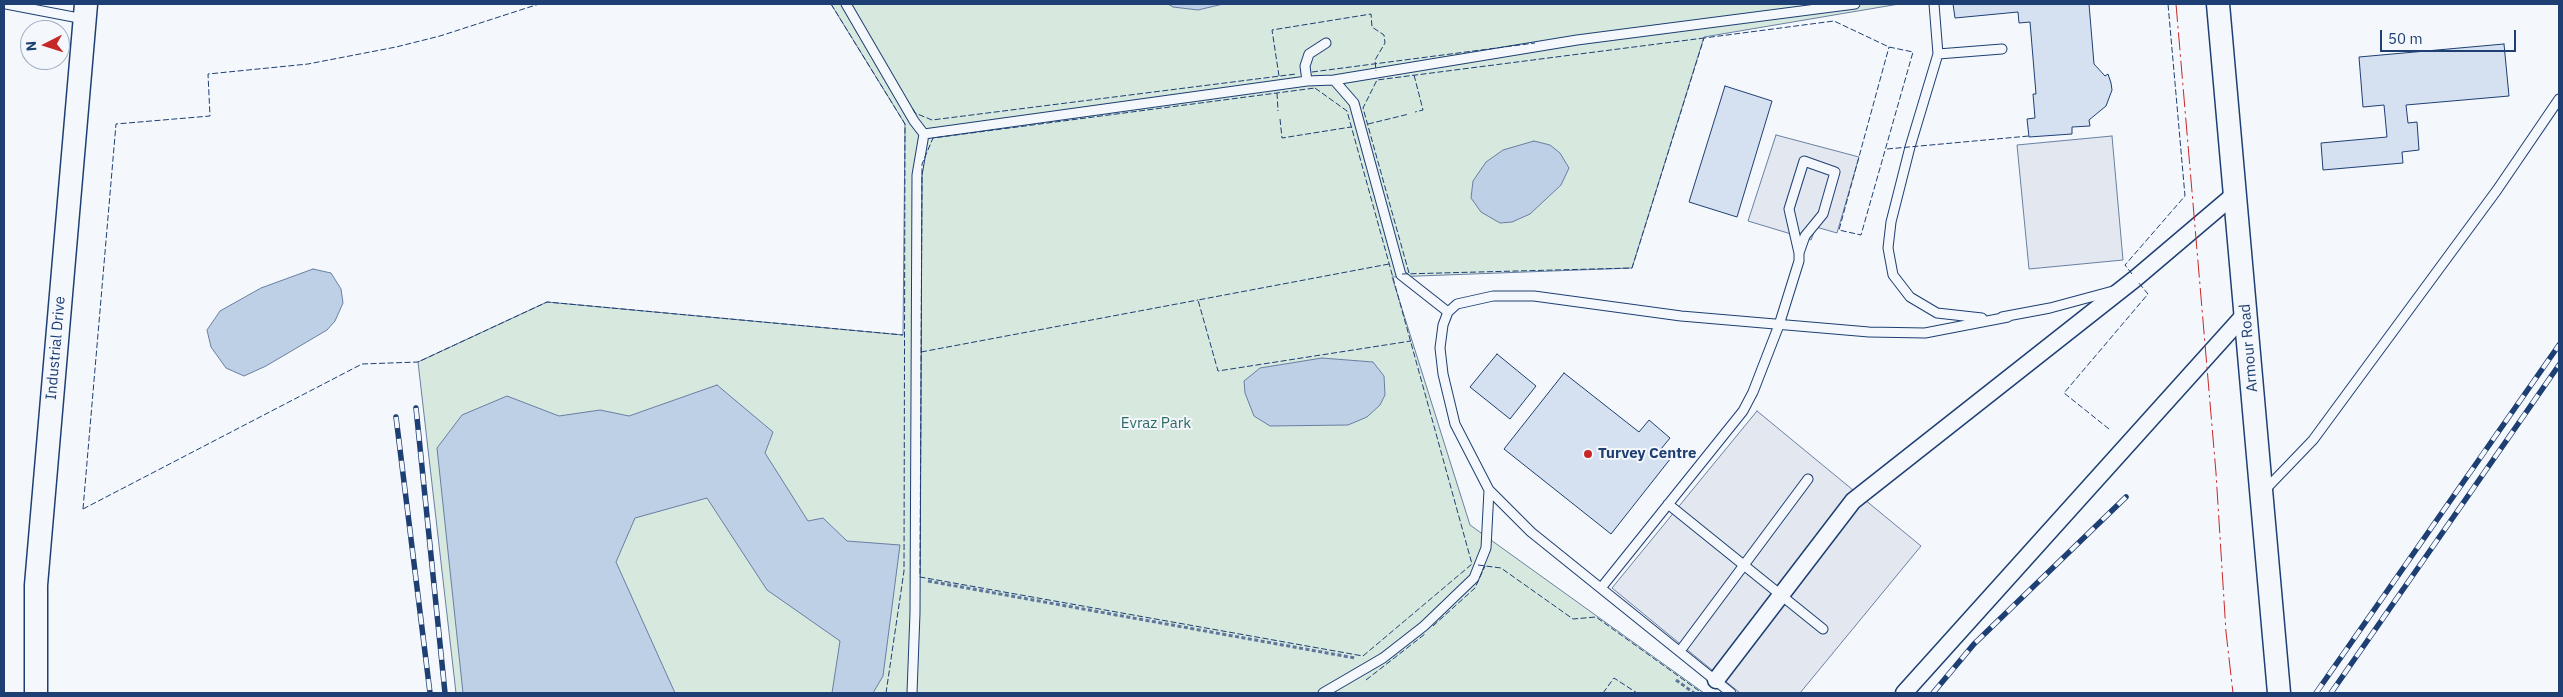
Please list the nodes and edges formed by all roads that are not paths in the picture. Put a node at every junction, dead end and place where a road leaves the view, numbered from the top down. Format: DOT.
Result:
graph roads {
  1 [pos="6,4"];
  2 [pos="846,4"];
  3 [pos="1855,4"];
  4 [pos="1934,4"];
  5 [pos="2218,4"];
  6 [pos="85,12"];
  7 [pos="1326,43"];
  8 [pos="2002,49"];
  9 [pos="1938,54"];
  10 [pos="1334,80"];
  11 [pos="1307,81"];
  12 [pos="2559,99"];
  13 [pos="924,134"];
  14 [pos="2235,194"];
  15 [pos="1799,253"];
  16 [pos="2121,289"];
  17 [pos="1448,312"];
  18 [pos="2246,313"];
  19 [pos="2008,317"];
  20 [pos="1779,325"];
  21 [pos="1808,478"];
  22 [pos="1489,490"];
  23 [pos="2262,493"];
  24 [pos="1668,504"];
  25 [pos="1744,565"];
  26 [pos="1601,588"];
  27 [pos="1781,595"];
  28 [pos="1822,629"];
  29 [pos="1680,651"];
  30 [pos="1716,680"];
  31 [pos="36,693"];
  32 [pos="912,693"];
  33 [pos="1322,693"];
  34 [pos="1731,693"];
  35 [pos="1904,693"];
  36 [pos="2279,693"];
  1 -- 6 [label="lane"];
  2 -- 13 [label="lane"];
  3 -- 10 [label="lane"];
  4 -- 9 [label="lane"];
  5 -- 14 [label="street, Armour Road"];
  6 -- 31 [label="street, Industrial Drive"];
  7 -- 11 [label="lane"];
  8 -- 9 [label="lane"];
  9 -- 19 [label="lane"];
  10 -- 11 [label="lane"];
  10 -- 17 [label="lane"];
  11 -- 13 [label="lane"];
  12 -- 23 [label="lane"];
  13 -- 32 [label="lane"];
  14 -- 16 [label="street"];
  14 -- 18 [label="street, Armour Road"];
  15 -- 15 [label="lane"];
  15 -- 20 [label="lane"];
  16 -- 19 [label="lane"];
  16 -- 27 [label="street"];
  17 -- 20 [label="lane"];
  17 -- 22 [label="lane"];
  18 -- 23 [label="street, Armour Road"];
  18 -- 35 [label="street"];
  19 -- 20 [label="lane"];
  20 -- 24 [label="lane"];
  21 -- 25 [label="lane"];
  22 -- 26 [label="lane"];
  22 -- 33 [label="lane"];
  23 -- 36 [label="street, Armour Road"];
  24 -- 25 [label="lane"];
  24 -- 26 [label="lane"];
  25 -- 27 [label="lane"];
  25 -- 29 [label="lane"];
  26 -- 29 [label="lane"];
  27 -- 28 [label="lane"];
  27 -- 30 [label="street"];
  29 -- 30 [label="lane"];
  30 -- 34 [label="lane"];
}
